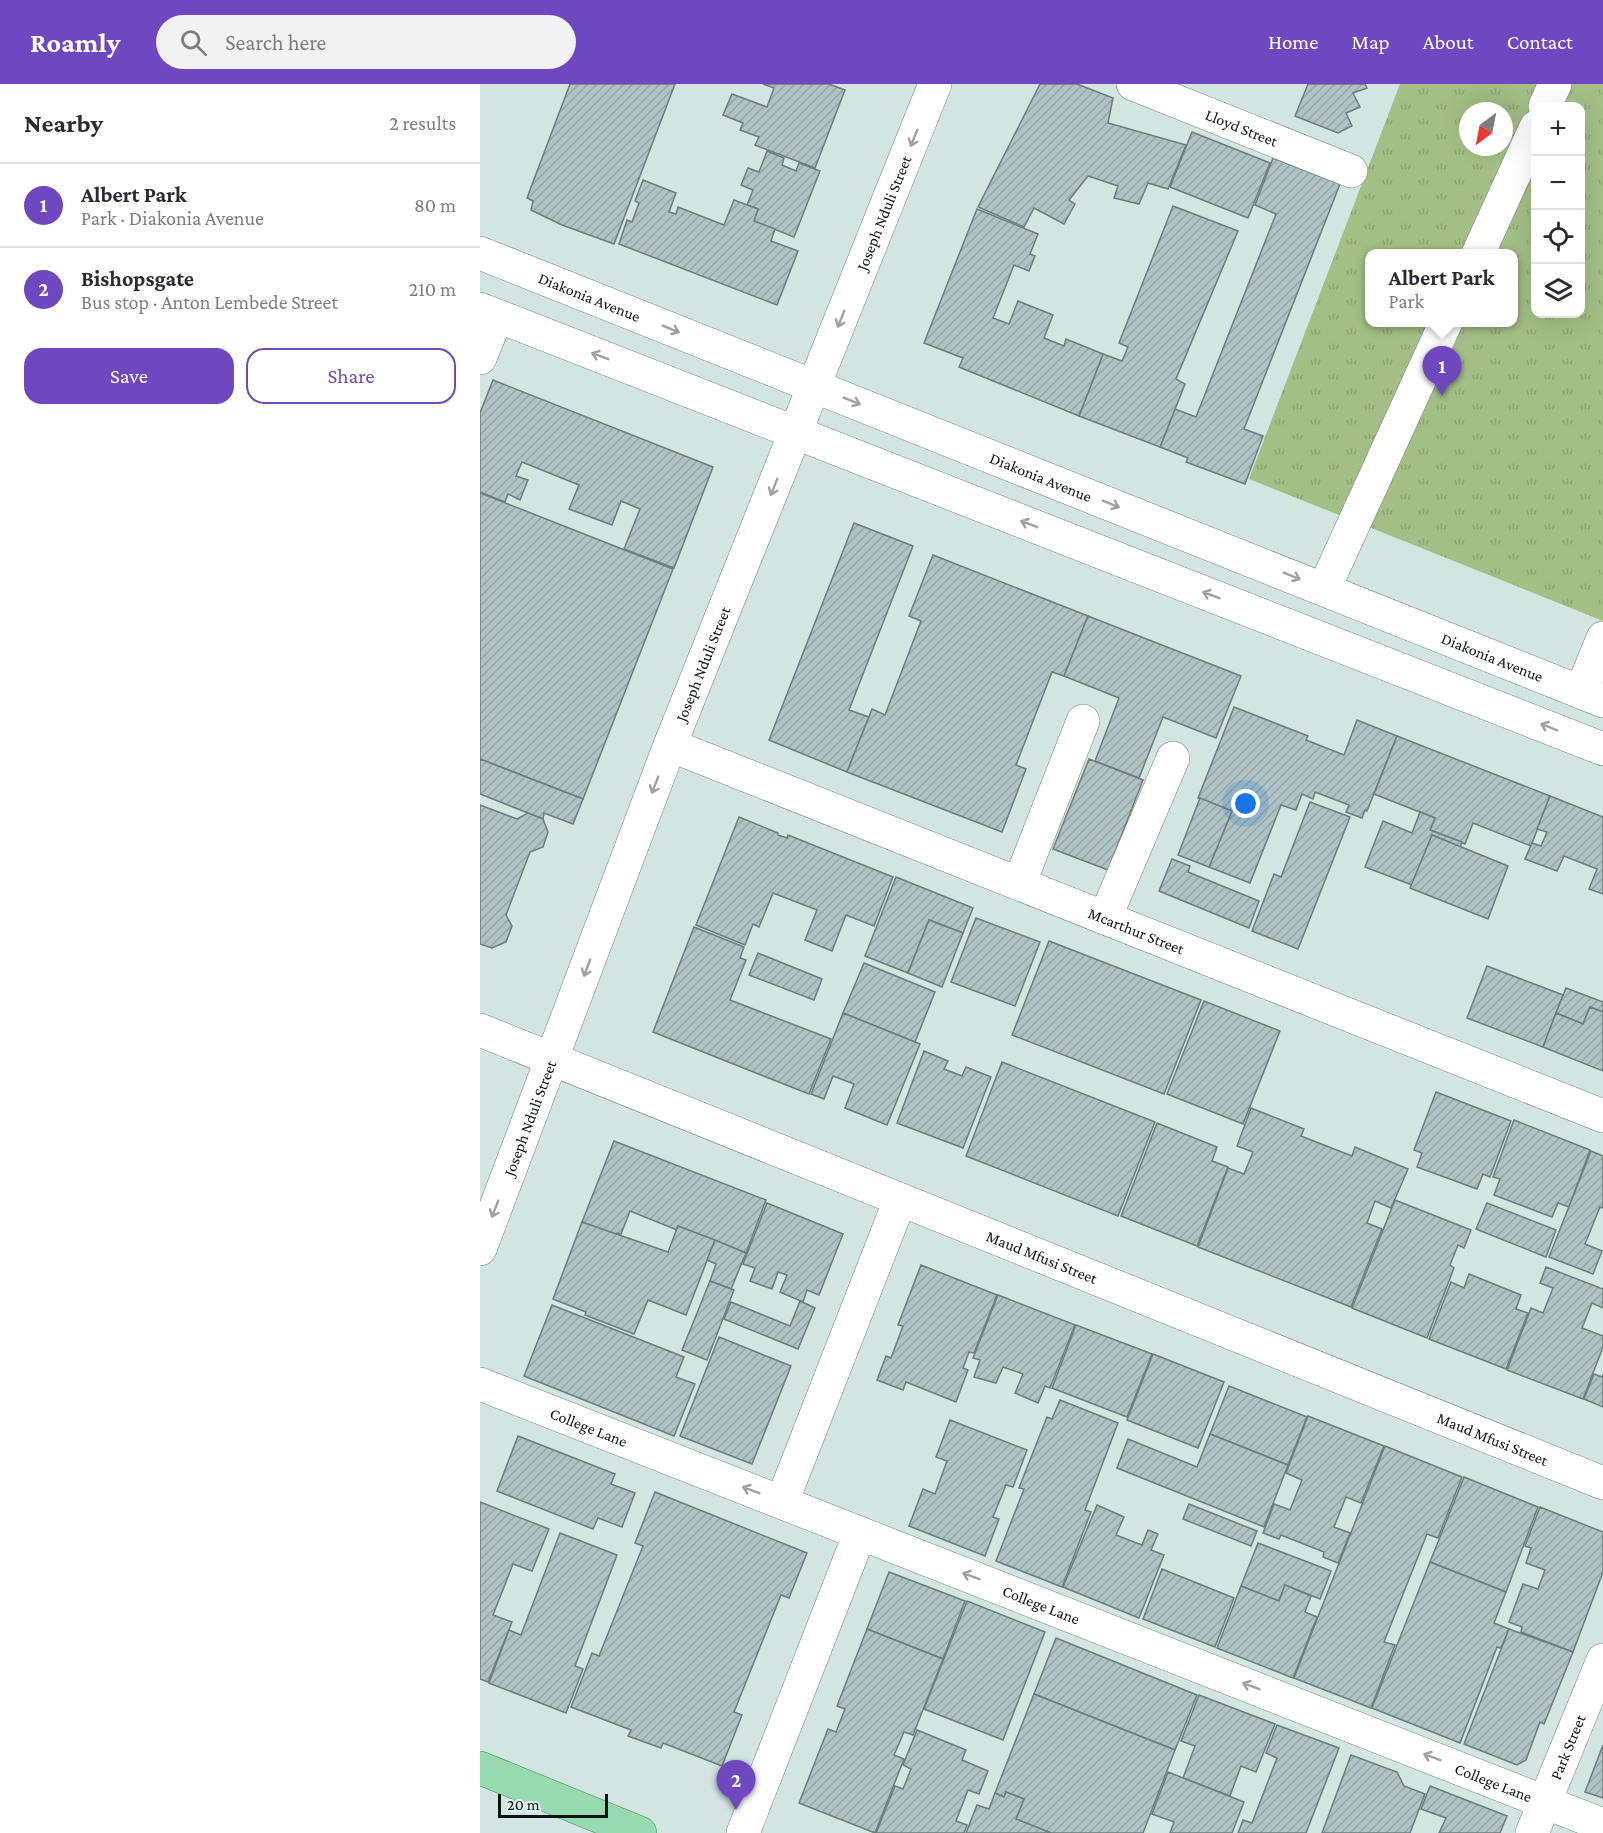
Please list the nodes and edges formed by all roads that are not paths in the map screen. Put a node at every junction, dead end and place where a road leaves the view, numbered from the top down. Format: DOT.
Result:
graph roads {
  1 [pos="935,84"];
  2 [pos="1133,84"];
  3 [pos="1555,84"];
  4 [pos="1547,102"];
  5 [pos="1531,138"];
  6 [pos="1351,171"];
  7 [pos="1480,249"];
  8 [pos="480,253"];
  9 [pos="489,312"];
  10 [pos="1444,327"];
  11 [pos="480,358"];
  12 [pos="815,386"];
  13 [pos="796,432"];
  14 [pos="1150,520"];
  15 [pos="1132,565"];
  16 [pos="1324,589"];
  17 [pos="1366,606"];
  18 [pos="1603,638"];
  19 [pos="1348,648"];
  20 [pos="1592,696"];
  21 [pos="1083,721"];
  22 [pos="670,746"];
  23 [pos="1603,749"];
  24 [pos="1173,758"];
  25 [pos="1019,884"];
  26 [pos="1105,918"];
  27 [pos="480,1030"];
  28 [pos="553,1060"];
  29 [pos="1603,1116"];
  30 [pos="900,1200"];
  31 [pos="480,1249"];
  32 [pos="480,1383"];
  33 [pos="1603,1483"];
  34 [pos="782,1502"];
  35 [pos="860,1533"];
  36 [pos="1603,1660"];
  37 [pos="480,1768"];
  38 [pos="1545,1801"];
  39 [pos="1603,1825"];
  40 [pos="640,1833"];
  41 [pos="743,1833"];
  42 [pos="1532,1833"];
  1 -- 12 [label="street, Joseph Nduli Street, one-way"];
  2 -- 6 [label="street, Lloyd Street"];
  3 -- 4 [label="street"];
  5 -- 7 [label="street"];
  8 -- 12 [label="street, Diakonia Avenue, one-way"];
  9 -- 11 [label="street"];
  13 -- 9 [label="street, one-way"];
  10 -- 16 [label="street"];
  12 -- 13 [label="street, Joseph Nduli Street"];
  12 -- 14 [label="street, Diakonia Avenue, one-way"];
  15 -- 13 [label="street, one-way"];
  13 -- 22 [label="street, Joseph Nduli Street, one-way"];
  14 -- 15 [label="street"];
  14 -- 16 [label="street, Diakonia Avenue, one-way"];
  19 -- 15 [label="street, one-way"];
  16 -- 17 [label="street, Diakonia Avenue"];
  17 -- 19 [label="street"];
  17 -- 20 [label="street, Diakonia Avenue"];
  18 -- 20 [label="street"];
  23 -- 19 [label="street, one-way"];
  21 -- 25 [label="street"];
  22 -- 25 [label="street, Mcarthur Street"];
  22 -- 28 [label="street, Joseph Nduli Street, one-way"];
  24 -- 26 [label="street"];
  25 -- 26 [label="street, Mcarthur Street"];
  26 -- 29 [label="street, Mcarthur Street"];
  27 -- 28 [label="street, Maud Mfusi Street"];
  28 -- 30 [label="street, Maud Mfusi Street"];
  28 -- 31 [label="street, Joseph Nduli Street, one-way"];
  30 -- 33 [label="street, Maud Mfusi Street"];
  30 -- 34 [label="street"];
  34 -- 32 [label="street, College Lane, one-way"];
  34 -- 35 [label="street, College Lane"];
  38 -- 35 [label="street, College Lane, one-way"];
  35 -- 41 [label="street"];
  36 -- 38 [label="street, Park Street"];
  37 -- 40 [label="main road"];
  38 -- 39 [label="street, College Lane"];
  38 -- 42 [label="street, Park Street"];
}
